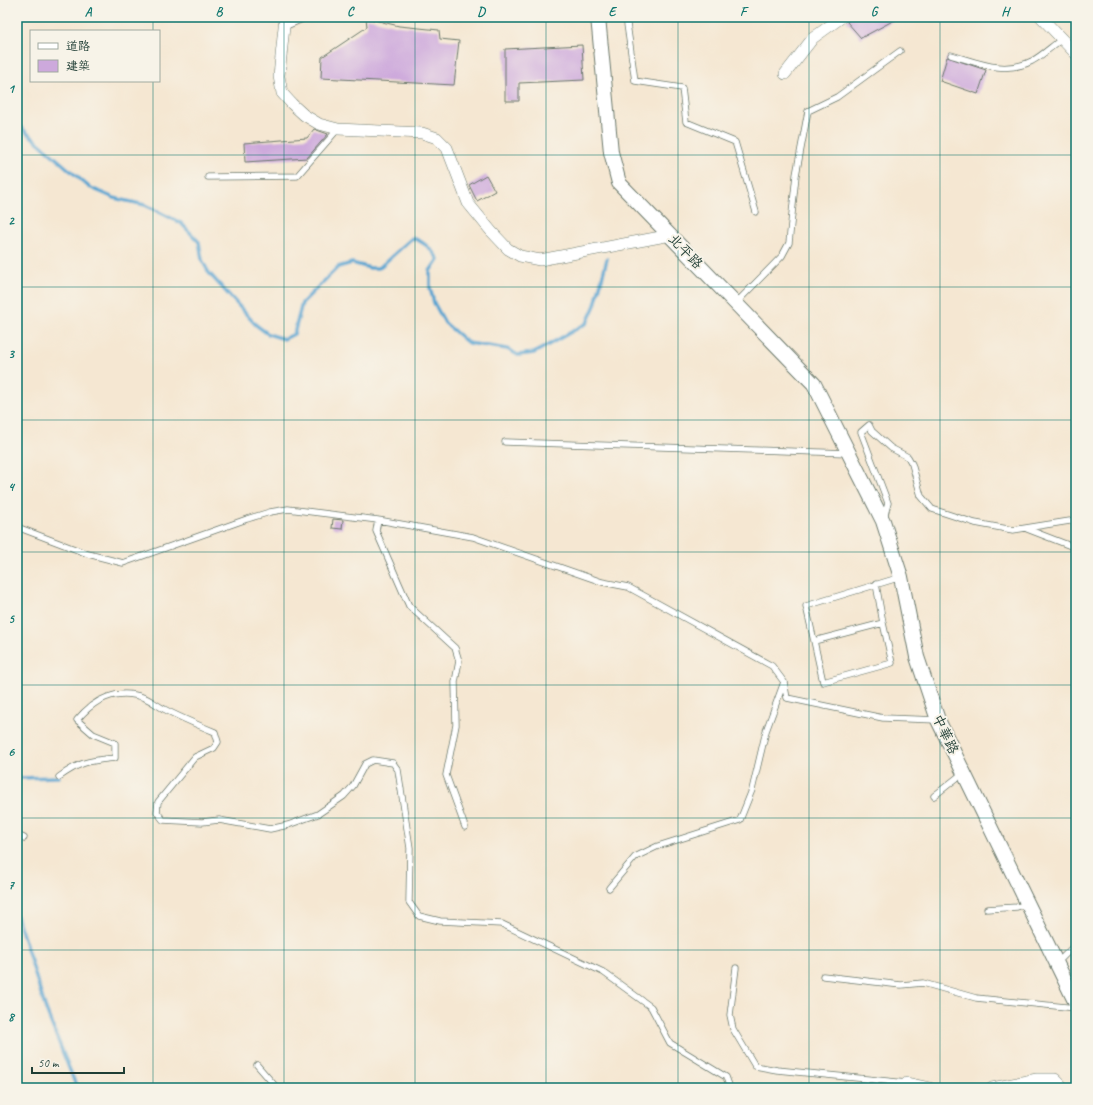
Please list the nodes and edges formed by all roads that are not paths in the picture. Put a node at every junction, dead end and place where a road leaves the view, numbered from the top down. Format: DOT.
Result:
graph roads {
  1 [pos="307,17"];
  2 [pos="598,17"];
  3 [pos="626,17"];
  4 [pos="842,17"];
  5 [pos="1041,17"];
  6 [pos="285,22"];
  7 [pos="1062,39"];
  8 [pos="900,52"];
  9 [pos="951,54"];
  10 [pos="1076,54"];
  11 [pos="785,74"];
  12 [pos="338,129"];
  13 [pos="208,177"];
  14 [pos="756,212"];
  15 [pos="671,235"];
  16 [pos="736,303"];
  17 [pos="505,442"];
  18 [pos="850,453"];
  19 [pos="378,520"];
  20 [pos="1076,520"];
  21 [pos="883,521"];
  22 [pos="17,527"];
  23 [pos="1027,529"];
  24 [pos="1076,548"];
  25 [pos="901,577"];
  26 [pos="876,584"];
  27 [pos="884,622"];
  28 [pos="814,641"];
  29 [pos="784,682"];
  30 [pos="938,720"];
  31 [pos="964,771"];
  32 [pos="59,777"];
  33 [pos="934,796"];
  34 [pos="465,827"];
  35 [pos="17,835"];
  36 [pos="24,838"];
  37 [pos="609,888"];
  38 [pos="1029,903"];
  39 [pos="987,909"];
  40 [pos="1076,944"];
  41 [pos="1057,963"];
  42 [pos="736,968"];
  43 [pos="823,976"];
  44 [pos="1076,1004"];
  45 [pos="1076,1008"];
  46 [pos="257,1065"];
  47 [pos="907,1083"];
  48 [pos="277,1088"];
  49 [pos="730,1088"];
  50 [pos="930,1088"];
  51 [pos="992,1088"];
  52 [pos="1061,1088"];
  1 -- 6 [label="lane"];
  2 -- 15 [label="street, 北平路"];
  3 -- 14 [label="lane"];
  4 -- 11 [label="street"];
  5 -- 7 [label="street"];
  6 -- 12 [label="street"];
  7 -- 9 [label="lane"];
  7 -- 10 [label="street"];
  8 -- 16 [label="lane"];
  12 -- 13 [label="lane"];
  12 -- 15 [label="street"];
  15 -- 16 [label="street, 北平路"];
  16 -- 18 [label="street, 北平路"];
  17 -- 18 [label="lane"];
  18 -- 21 [label="street, 中華路"];
  19 -- 22 [label="lane"];
  19 -- 29 [label="lane"];
  19 -- 34 [label="lane"];
  20 -- 23 [label="lane"];
  21 -- 23 [label="lane"];
  21 -- 25 [label="street, 中華路"];
  23 -- 24 [label="lane"];
  25 -- 26 [label="lane"];
  25 -- 30 [label="street, 中華路"];
  26 -- 27 [label="lane"];
  26 -- 28 [label="lane"];
  27 -- 28 [label="lane"];
  27 -- 28 [label="lane"];
  29 -- 30 [label="lane"];
  29 -- 37 [label="lane"];
  30 -- 31 [label="street, 中華路"];
  31 -- 33 [label="lane"];
  31 -- 38 [label="street, 中華路"];
  32 -- 49 [label="lane"];
  35 -- 36 [label="lane"];
  38 -- 39 [label="lane"];
  38 -- 41 [label="street, 中華路"];
  40 -- 41 [label="lane"];
  41 -- 44 [label="street, 中華路"];
  42 -- 47 [label="lane"];
  43 -- 45 [label="lane"];
  46 -- 48 [label="lane"];
  47 -- 50 [label="street"];
  51 -- 52 [label="street"];
}
